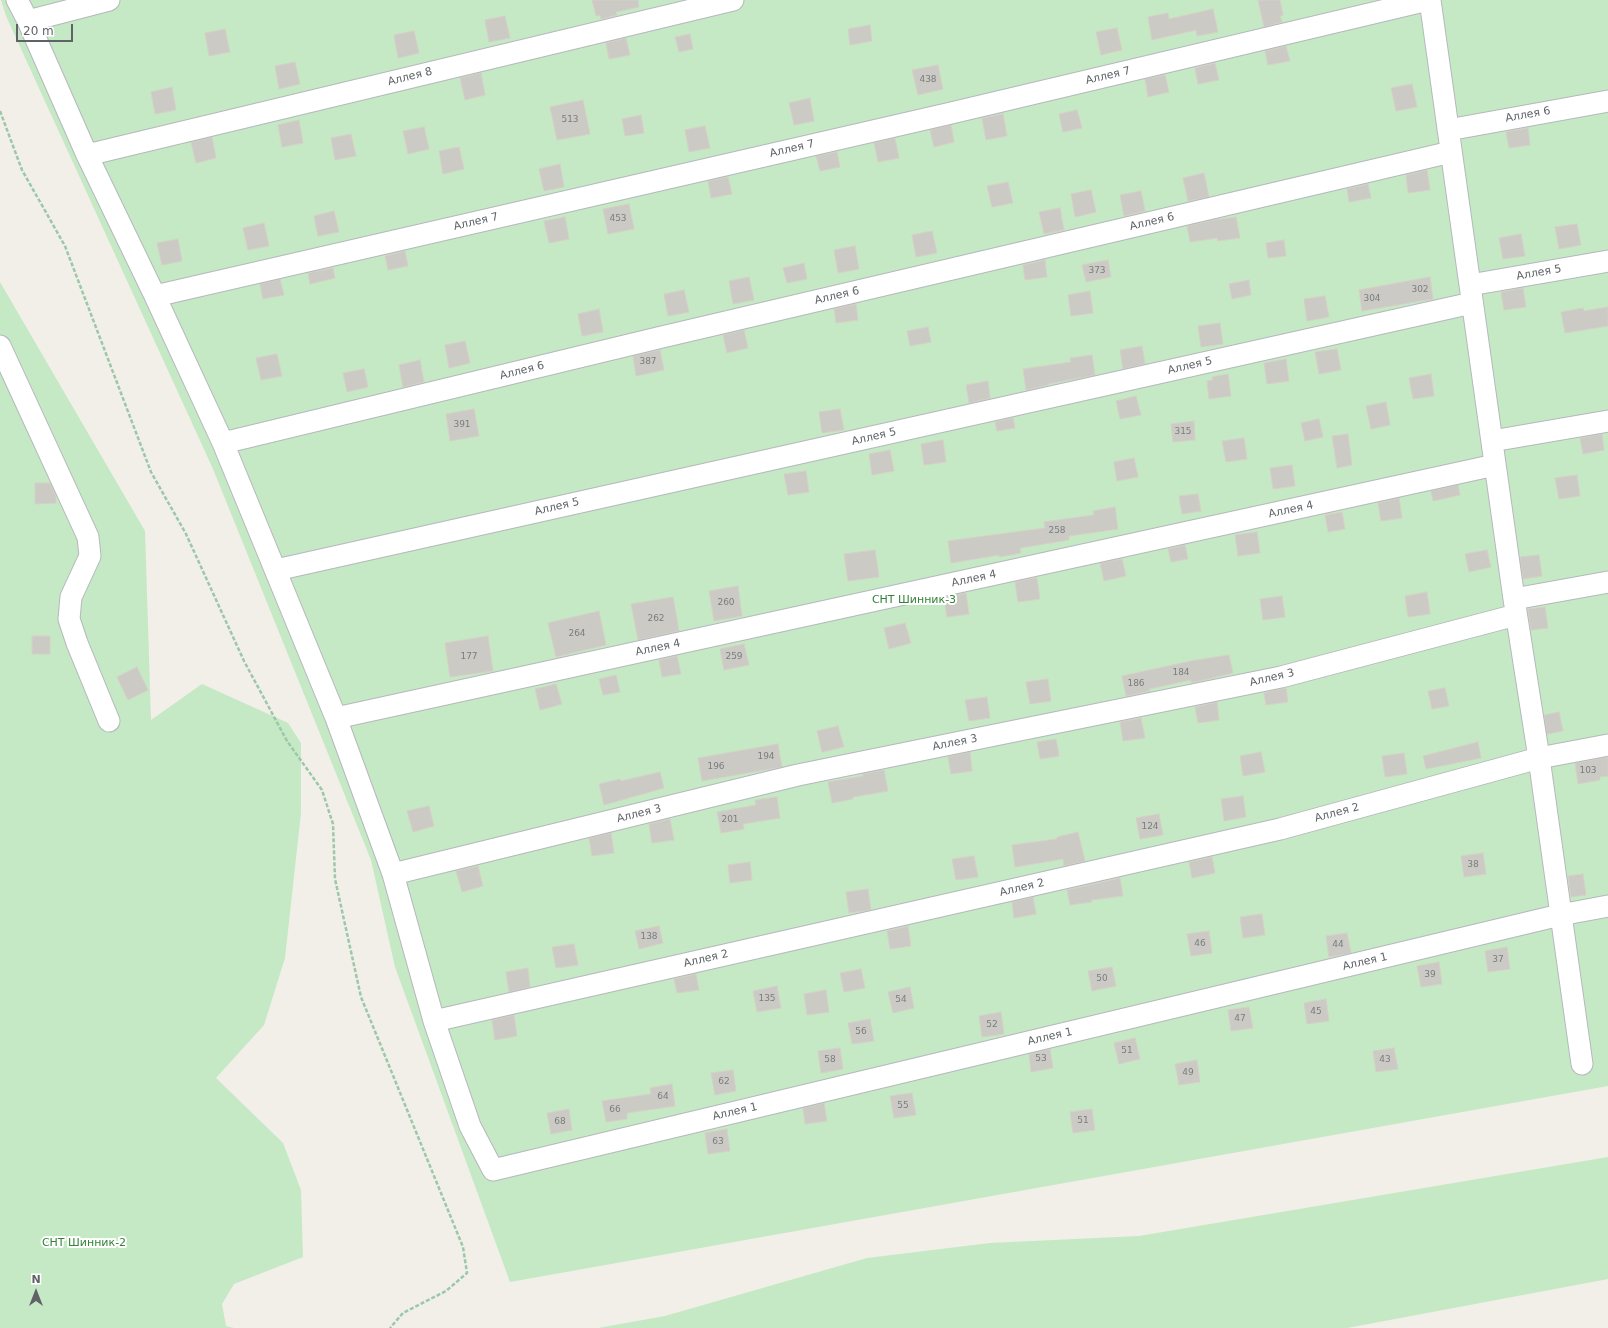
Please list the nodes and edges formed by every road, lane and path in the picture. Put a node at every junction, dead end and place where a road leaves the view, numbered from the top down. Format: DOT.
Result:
graph roads {
  1 [pos="17,0"];
  2 [pos="109,0"];
  3 [pos="733,0"];
  4 [pos="1429,0"];
  5 [pos="28,21"];
  6 [pos="1608,101"];
  7 [pos="0,111"];
  8 [pos="1448,130"];
  9 [pos="1451,152"];
  10 [pos="87,155"];
  11 [pos="1608,261"];
  12 [pos="1471,294"];
  13 [pos="156,296"];
  14 [pos="0,346"];
  15 [pos="1608,421"];
  16 [pos="1492,441"];
  17 [pos="223,442"];
  18 [pos="1495,465"];
  19 [pos="276,570"];
  20 [pos="1608,582"];
  21 [pos="1515,607"];
  22 [pos="336,718"];
  23 [pos="109,721"];
  24 [pos="1608,745"];
  25 [pos="1539,758"];
  26 [pos="393,874"];
  27 [pos="1608,906"];
  28 [pos="1560,915"];
  29 [pos="434,1021"];
  30 [pos="1582,1064"];
  31 [pos="390,1328"];
  1 -- 5 [label="lane"];
  2 -- 5 [label="lane"];
  3 -- 10 [label="lane, Аллея 8"];
  4 -- 8 [label="lane"];
  4 -- 13 [label="lane, Аллея 7"];
  5 -- 10 [label="lane"];
  6 -- 8 [label="lane, Аллея 6"];
  7 -- 31 [label="path"];
  8 -- 9 [label="lane"];
  9 -- 12 [label="lane"];
  9 -- 17 [label="lane, Аллея 6"];
  10 -- 13 [label="lane"];
  11 -- 12 [label="lane, Аллея 5"];
  12 -- 16 [label="lane"];
  12 -- 19 [label="lane, Аллея 5"];
  13 -- 17 [label="lane"];
  14 -- 23 [label="lane"];
  15 -- 16 [label="lane"];
  16 -- 18 [label="lane"];
  17 -- 19 [label="lane"];
  18 -- 21 [label="lane"];
  18 -- 22 [label="lane, Аллея 4"];
  19 -- 22 [label="lane"];
  20 -- 21 [label="lane, Аллея 3"];
  21 -- 25 [label="lane"];
  21 -- 26 [label="lane, Аллея 3"];
  22 -- 26 [label="lane"];
  24 -- 25 [label="lane, Аллея 2"];
  25 -- 28 [label="lane"];
  25 -- 29 [label="lane, Аллея 2"];
  26 -- 29 [label="lane"];
  27 -- 28 [label="lane, Аллея 1"];
  28 -- 29 [label="lane, Аллея 1"];
  28 -- 30 [label="lane"];
}
